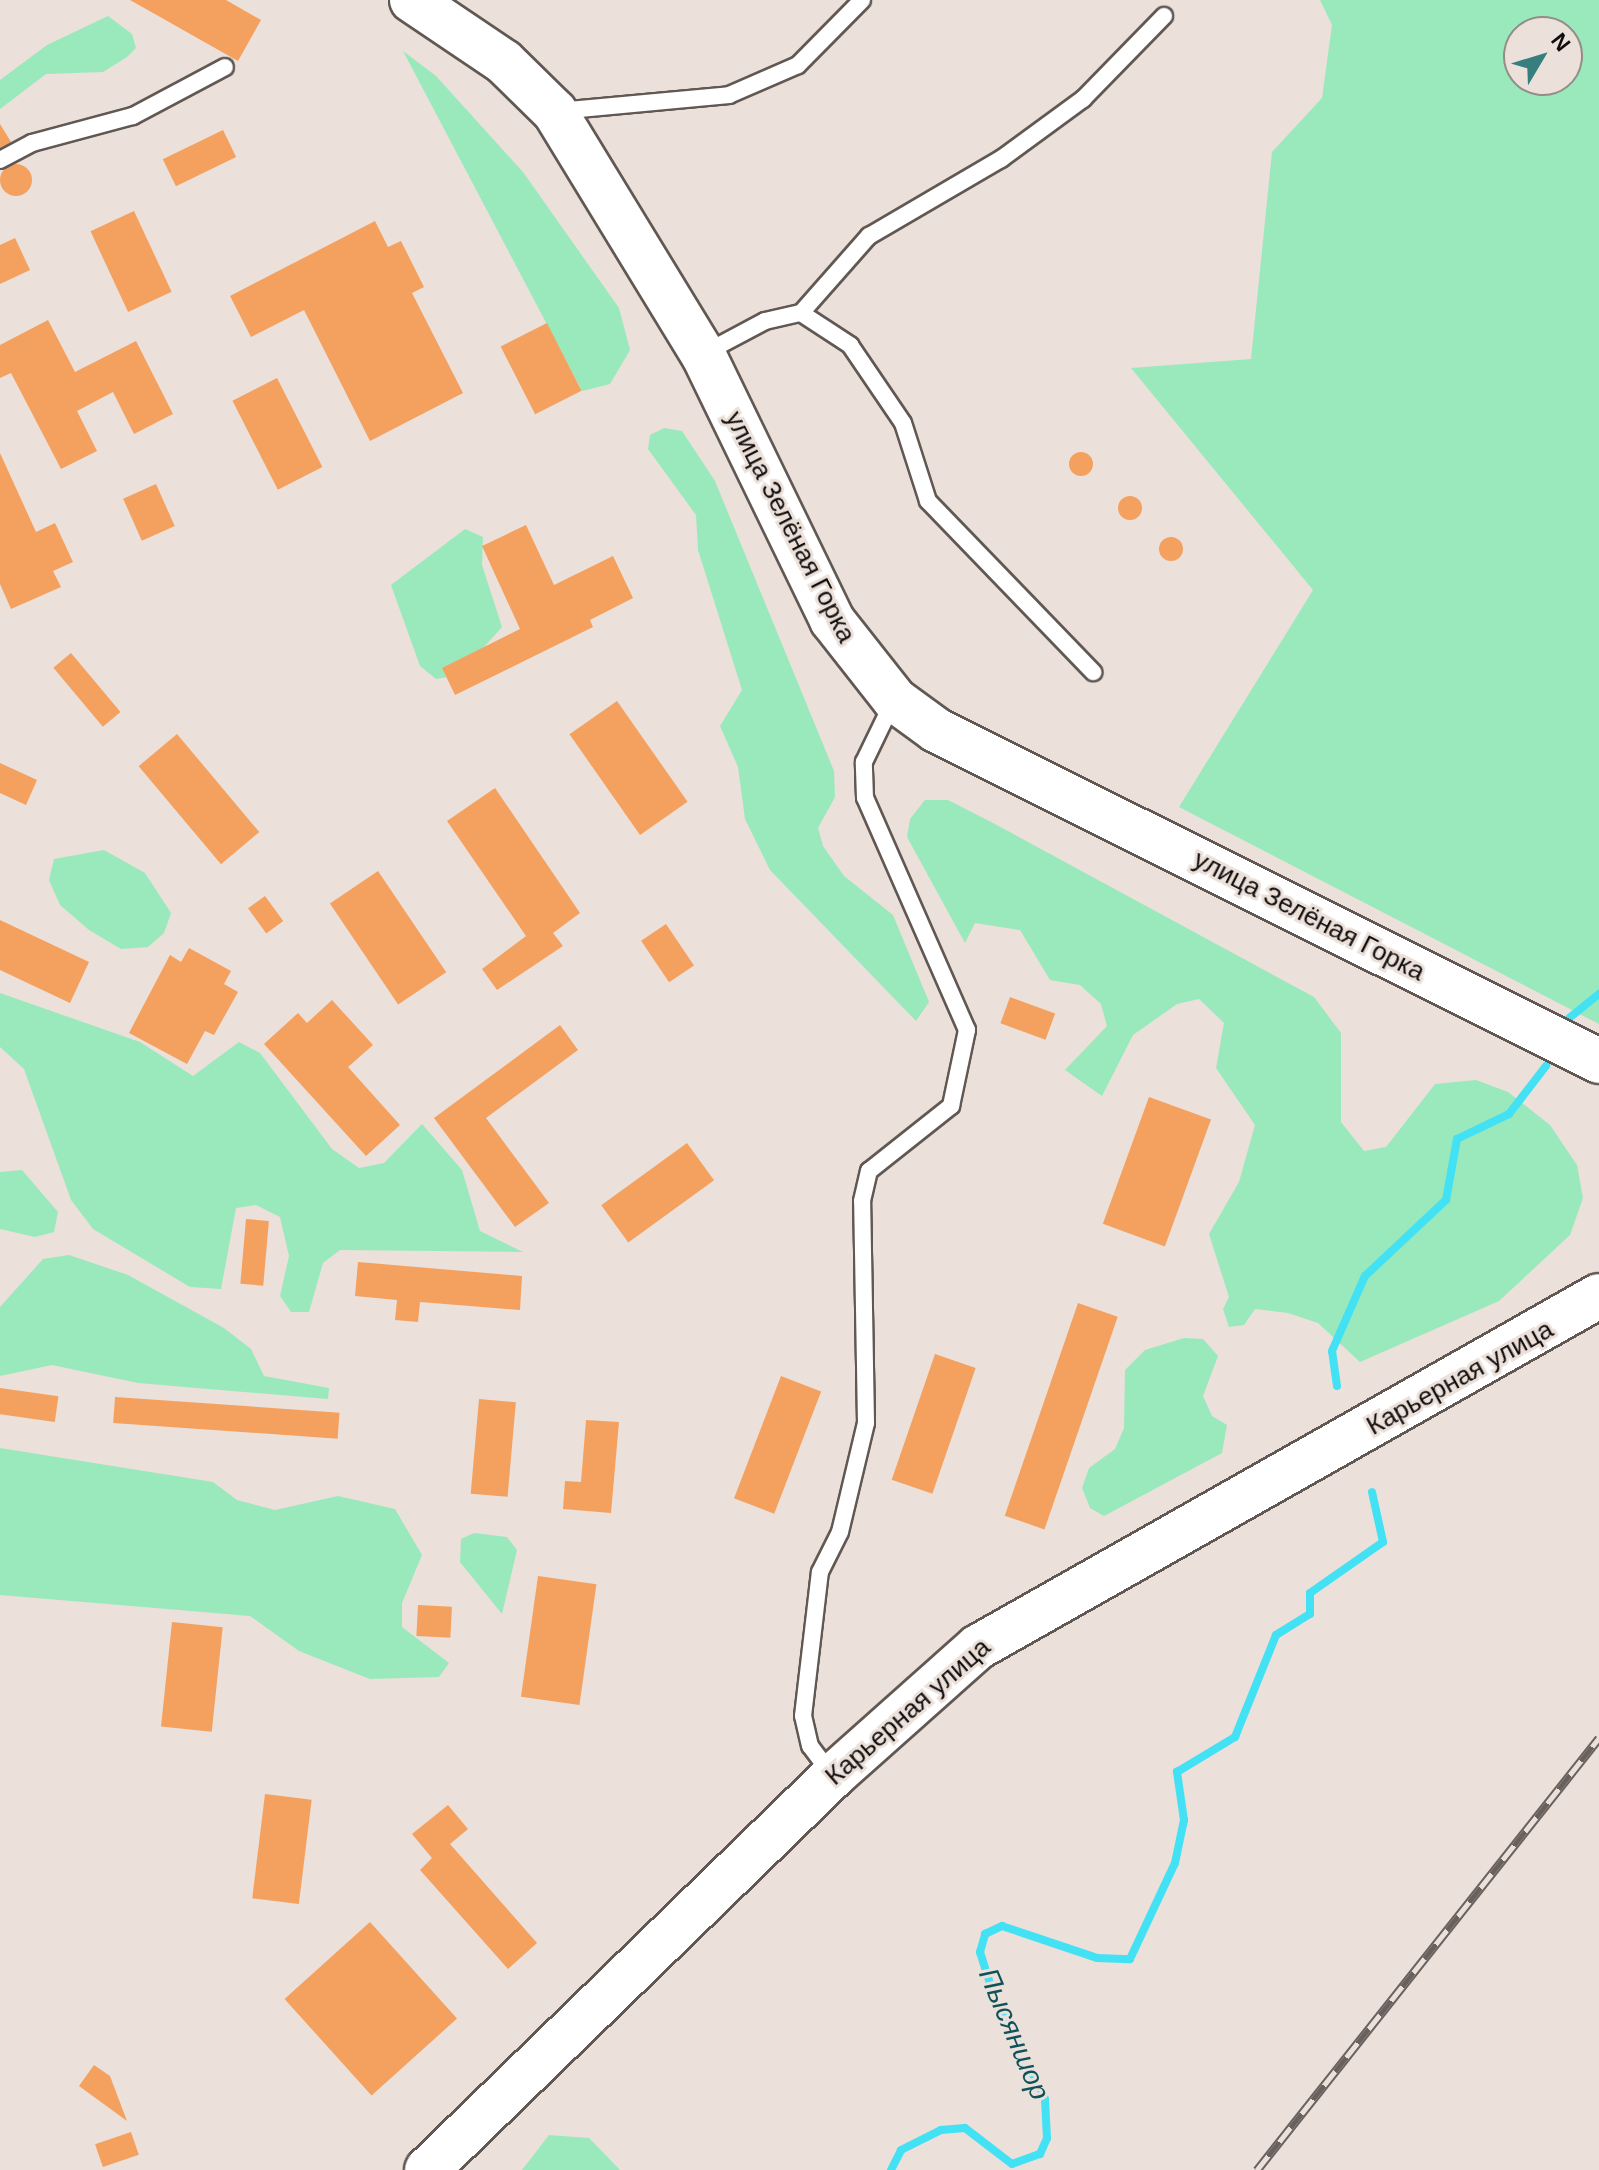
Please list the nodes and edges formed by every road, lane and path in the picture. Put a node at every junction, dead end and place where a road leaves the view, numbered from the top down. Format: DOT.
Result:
graph roads {
  1 [pos="412,0"];
  2 [pos="862,0"];
  3 [pos="1164,16"];
  4 [pos="225,67"];
  5 [pos="555,112"];
  6 [pos="0,160"];
  7 [pos="801,313"];
  8 [pos="703,354"];
  9 [pos="1093,672"];
  10 [pos="895,700"];
  11 [pos="1597,1061"];
  12 [pos="1599,1272"];
  13 [pos="1599,1296"];
  14 [pos="1599,1308"];
  15 [pos="1538,1337"];
  16 [pos="833,1776"];
  17 [pos="427,2170"];
  1 -- 5 [label="street, улица Зелёная Горка"];
  2 -- 5 [label="lane"];
  3 -- 7 [label="lane"];
  4 -- 6 [label="lane"];
  5 -- 8 [label="street, улица Зелёная Горка"];
  7 -- 8 [label="lane"];
  7 -- 9 [label="lane"];
  8 -- 10 [label="street, улица Зелёная Горка"];
  10 -- 11 [label="street, улица Зелёная Горка"];
  10 -- 16 [label="lane"];
  12 -- 15 [label="street"];
  13 -- 15 [label="street, Карьерная улица"];
  14 -- 15 [label="street"];
  15 -- 16 [label="street, Карьерная улица"];
  16 -- 17 [label="street, Карьерная улица"];
}
